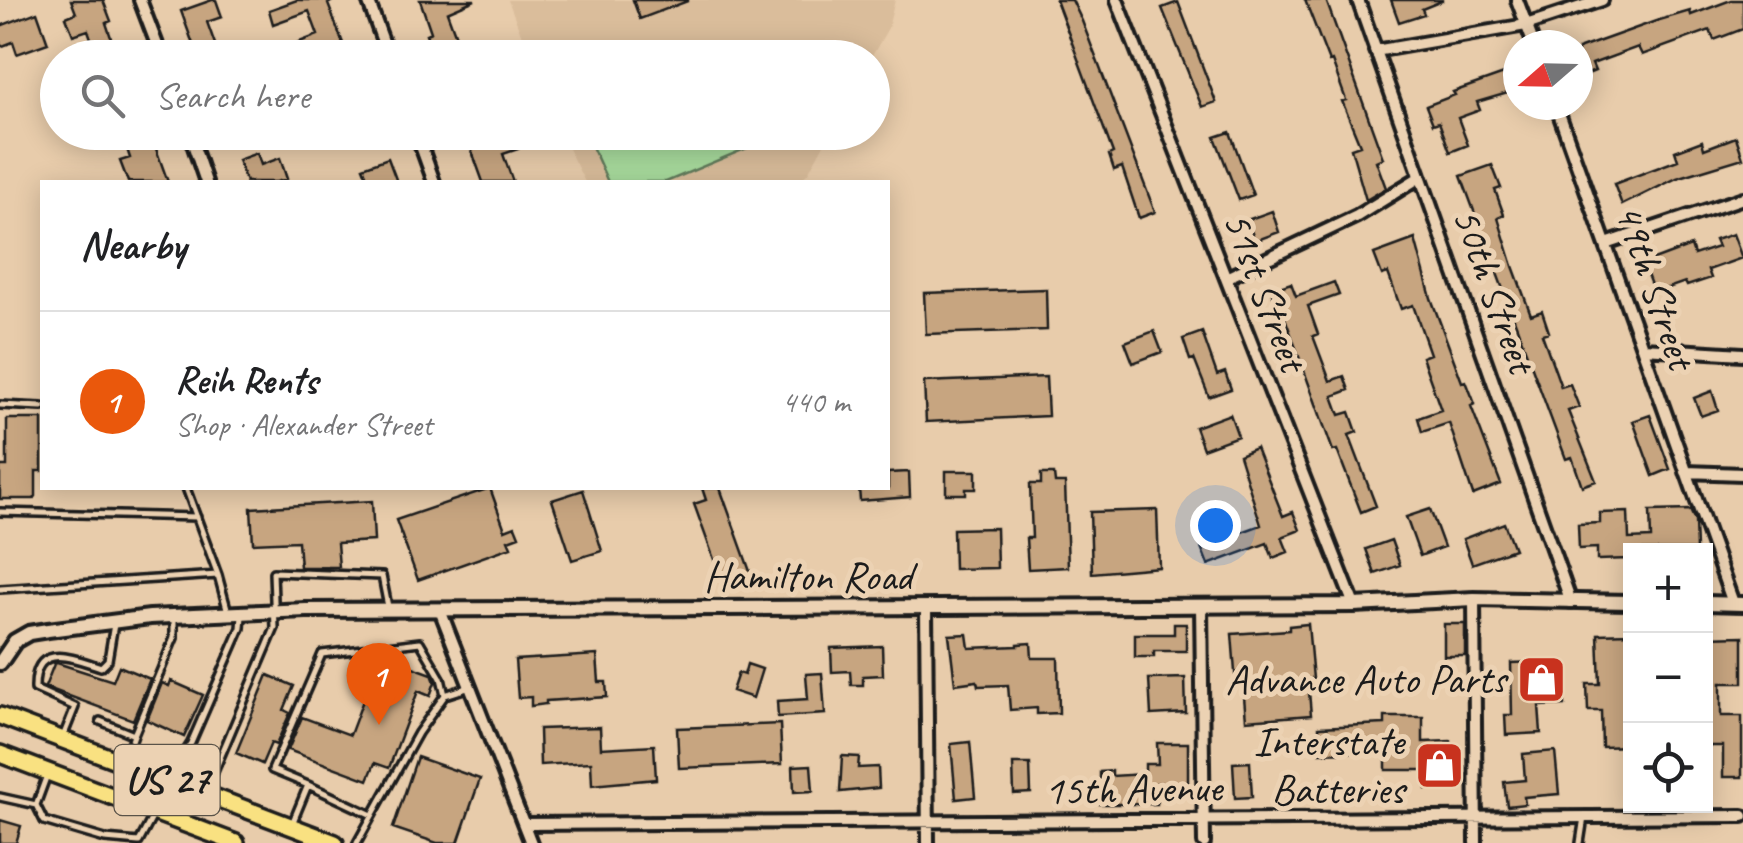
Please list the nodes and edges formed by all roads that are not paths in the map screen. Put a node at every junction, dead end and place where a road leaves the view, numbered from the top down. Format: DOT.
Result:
graph roads {
  1 [pos="140,0"];
  2 [pos="368,0"];
  3 [pos="1117,0"];
  4 [pos="1358,0"];
  5 [pos="1517,0"];
  6 [pos="1602,0"];
  7 [pos="1526,25"];
  8 [pos="1528,30"];
  9 [pos="155,40"];
  10 [pos="382,40"];
  11 [pos="1376,51"];
  12 [pos="1561,120"];
  13 [pos="194,150"];
  14 [pos="422,150"];
  15 [pos="1420,177"];
  16 [pos="205,180"];
  17 [pos="433,180"];
  18 [pos="1743,198"];
  19 [pos="1606,244"];
  20 [pos="1226,278"];
  21 [pos="1643,348"];
  22 [pos="1743,354"];
  23 [pos="0,405"];
  24 [pos="40,407"];
  25 [pos="1686,472"];
  26 [pos="1743,474"];
  27 [pos="187,490"];
  28 [pos="0,512"];
  29 [pos="197,518"];
  30 [pos="218,574"];
  31 [pos="0,589"];
  32 [pos="1474,600"];
  33 [pos="1571,602"];
  34 [pos="1623,602"];
  35 [pos="1738,603"];
  36 [pos="1201,604"];
  37 [pos="1354,605"];
  38 [pos="926,608"];
  39 [pos="388,610"];
  40 [pos="440,610"];
  41 [pos="275,612"];
  42 [pos="236,613"];
  43 [pos="174,616"];
  44 [pos="114,622"];
  45 [pos="0,663"];
  46 [pos="470,687"];
  47 [pos="445,696"];
  48 [pos="0,716"];
  49 [pos="100,722"];
  50 [pos="134,735"];
  51 [pos="62,740"];
  52 [pos="0,754"];
  53 [pos="124,764"];
  54 [pos="48,772"];
  55 [pos="167,781"];
  56 [pos="308,785"];
  57 [pos="205,794"];
  58 [pos="0,797"];
  59 [pos="36,805"];
  60 [pos="156,812"];
  61 [pos="1713,812"];
  62 [pos="1655,813"];
  63 [pos="372,815"];
  64 [pos="1476,816"];
  65 [pos="1584,816"];
  66 [pos="1743,816"];
  67 [pos="1204,822"];
  68 [pos="524,824"];
  69 [pos="928,824"];
  70 [pos="291,826"];
  71 [pos="236,843"];
  72 [pos="335,843"];
  73 [pos="357,843"];
  74 [pos="531,843"];
  75 [pos="928,843"];
  76 [pos="1204,843"];
  77 [pos="1476,843"];
  78 [pos="1580,843"];
  1 -- 9 [label="street"];
  2 -- 10 [label="street"];
  3 -- 20 [label="street, 51st Street"];
  4 -- 11 [label="street, 50th Street"];
  5 -- 7 [label="street"];
  6 -- 7 [label="street"];
  7 -- 8 [label="street"];
  7 -- 11 [label="street"];
  11 -- 15 [label="street, 50th Street"];
  12 -- 19 [label="street, 49th Street"];
  13 -- 16 [label="street"];
  14 -- 17 [label="street"];
  15 -- 20 [label="street"];
  15 -- 33 [label="street, 50th Street"];
  18 -- 19 [label="street"];
  19 -- 21 [label="street, 49th Street"];
  20 -- 37 [label="street, 51st Street"];
  21 -- 22 [label="street"];
  21 -- 25 [label="street, 49th Street"];
  23 -- 24 [label="lane"];
  25 -- 26 [label="street"];
  25 -- 35 [label="street, 49th Street"];
  27 -- 29 [label="lane"];
  28 -- 29 [label="lane"];
  29 -- 30 [label="lane"];
  30 -- 31 [label="lane"];
  30 -- 42 [label="lane"];
  32 -- 33 [label="street, Hamilton Road"];
  32 -- 37 [label="street, Hamilton Road"];
  32 -- 64 [label="street"];
  33 -- 34 [label="street, Hamilton Road"];
  36 -- 37 [label="street, Hamilton Road"];
  36 -- 38 [label="street, Hamilton Road"];
  36 -- 67 [label="street"];
  38 -- 40 [label="street, Hamilton Road"];
  38 -- 69 [label="street"];
  39 -- 40 [label="street, Hamilton Road"];
  39 -- 41 [label="street, Hamilton Road"];
  39 -- 41 [label="lane"];
  40 -- 46 [label="street"];
  41 -- 42 [label="street, Hamilton Road"];
  41 -- 57 [label="lane"];
  42 -- 43 [label="street, Hamilton Road"];
  42 -- 55 [label="lane"];
  43 -- 44 [label="street, Hamilton Road"];
  43 -- 50 [label="lane"];
  44 -- 45 [label="street, Hamilton Road"];
  44 -- 51 [label="lane"];
  46 -- 47 [label="lane"];
  46 -- 68 [label="street"];
  47 -- 56 [label="lane"];
  47 -- 63 [label="lane"];
  48 -- 51 [label="main road, US 27"];
  49 -- 50 [label="lane"];
  50 -- 53 [label="lane"];
  51 -- 53 [label="main road, US 27"];
  52 -- 54 [label="main road, US 27"];
  53 -- 55 [label="main road, US 27"];
  54 -- 59 [label="lane"];
  54 -- 60 [label="main road, US 27"];
  55 -- 57 [label="main road, US 27"];
  56 -- 63 [label="lane"];
  56 -- 70 [label="lane"];
  57 -- 70 [label="main road, US 27"];
  58 -- 59 [label="lane"];
  59 -- 60 [label="lane"];
  60 -- 71 [label="main road, US 27"];
  61 -- 66 [label="street, 15th Avenue"];
  62 -- 65 [label="street, 15th Avenue"];
  63 -- 73 [label="lane"];
  64 -- 65 [label="street, 15th Avenue"];
  64 -- 67 [label="street, 15th Avenue"];
  64 -- 77 [label="street"];
  65 -- 78 [label="lane"];
  67 -- 69 [label="street, 15th Avenue"];
  67 -- 76 [label="street"];
  68 -- 69 [label="street, 15th Avenue"];
  68 -- 74 [label="street"];
  69 -- 75 [label="street"];
  70 -- 72 [label="main road, US 27"];
}
